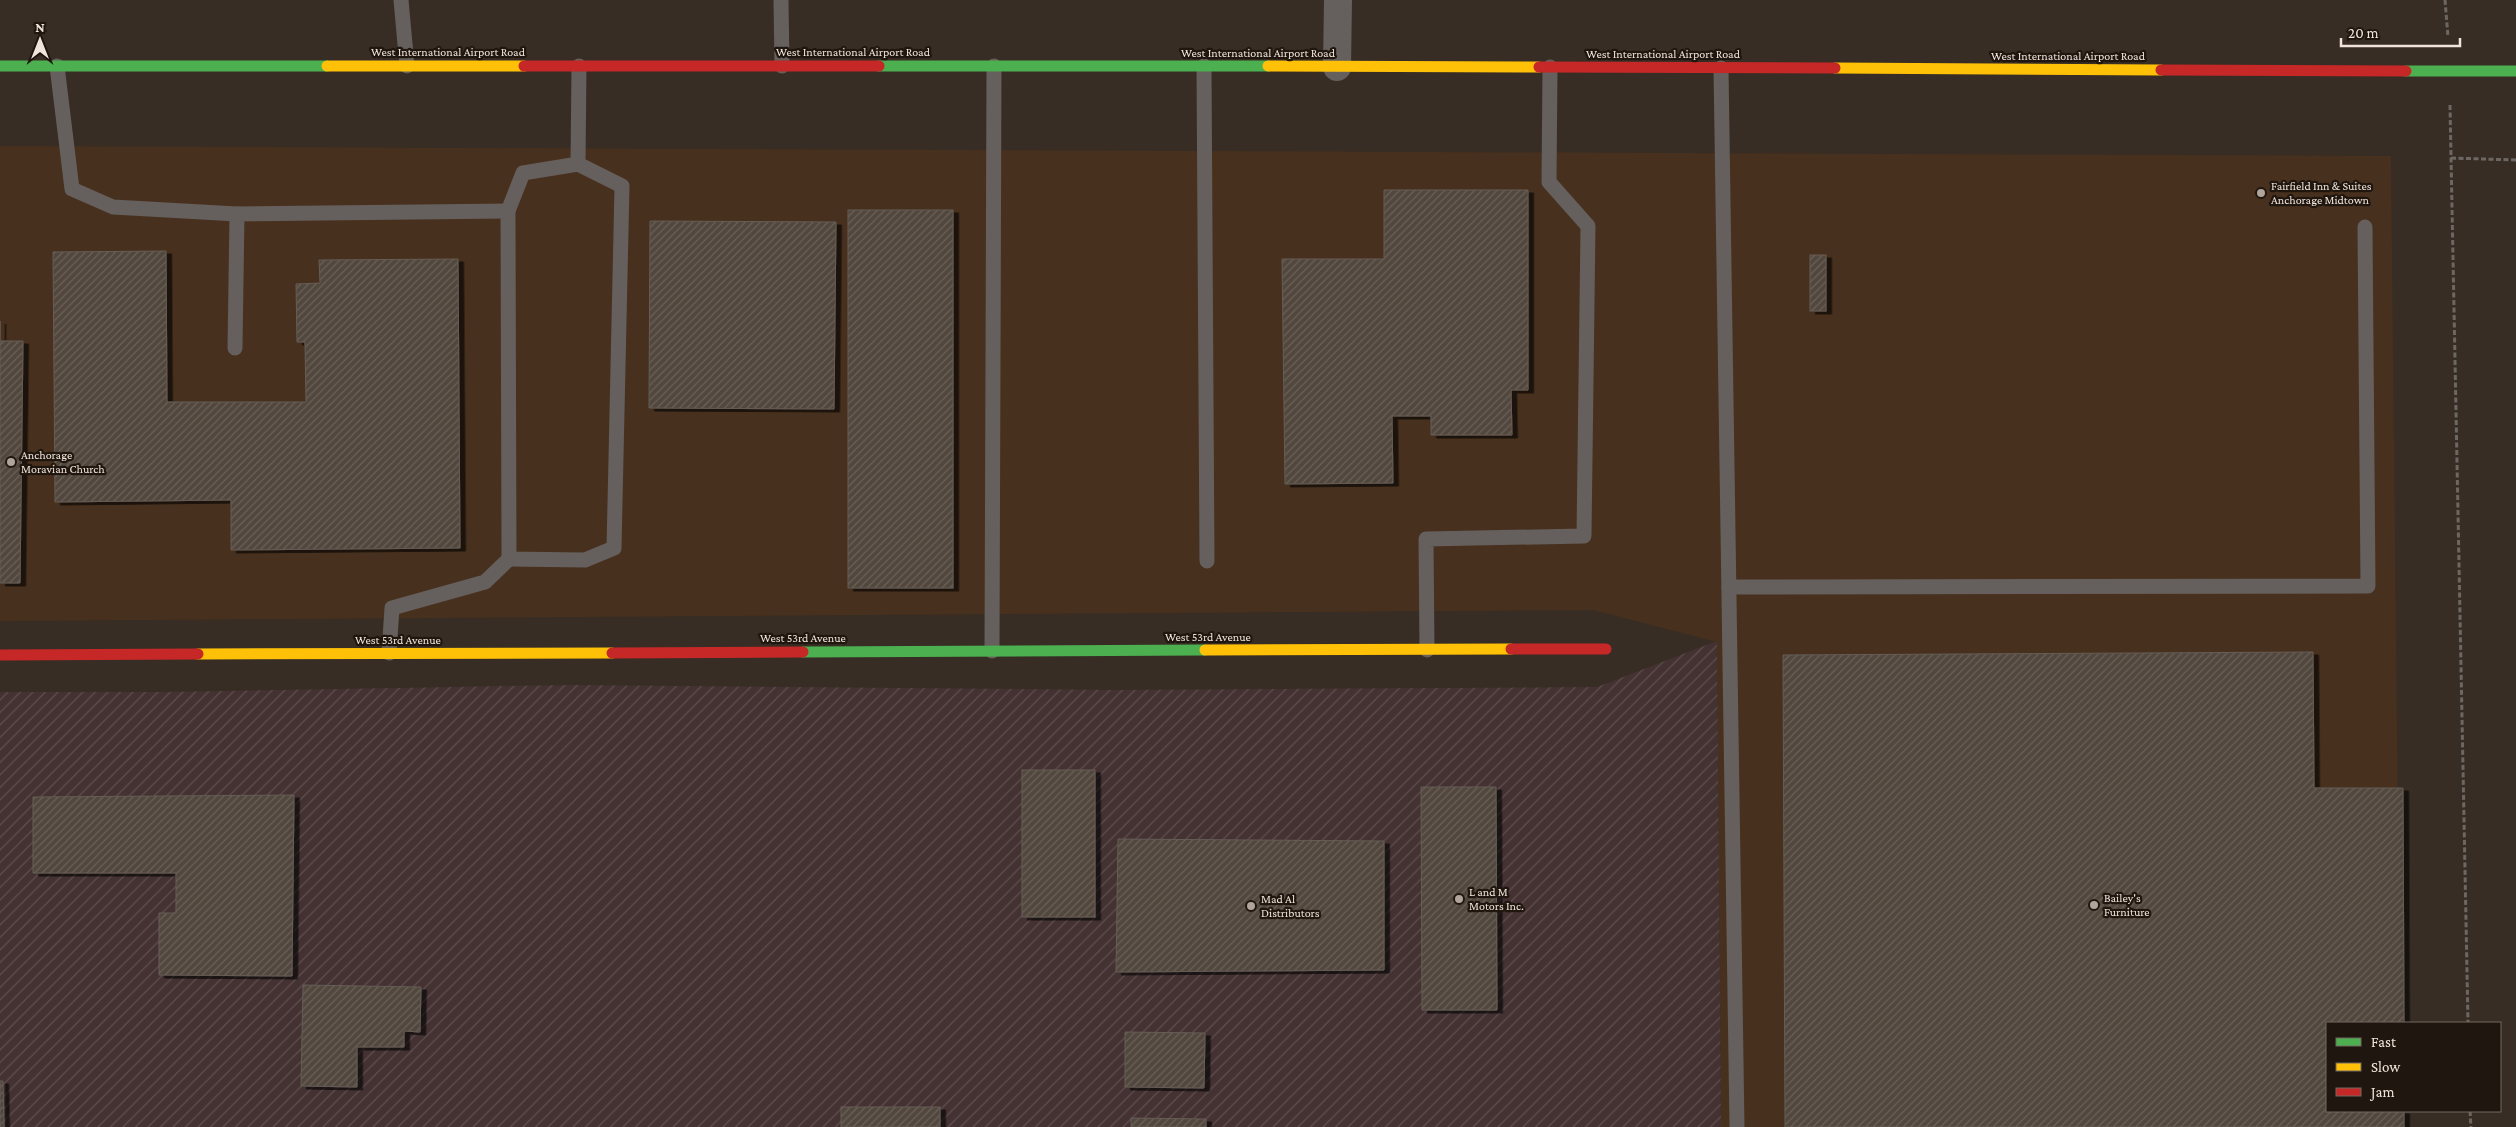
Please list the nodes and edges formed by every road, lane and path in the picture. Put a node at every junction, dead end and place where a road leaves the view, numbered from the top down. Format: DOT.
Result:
graph roads {
  1 [pos="401,0"];
  2 [pos="782,0"];
  3 [pos="1338,0"];
  4 [pos="2445,0"];
  5 [pos="0,66"];
  6 [pos="57,66"];
  7 [pos="407,66"];
  8 [pos="579,66"];
  9 [pos="782,66"];
  10 [pos="994,66"];
  11 [pos="1204,66"];
  12 [pos="1338,67"];
  13 [pos="1550,67"];
  14 [pos="1721,68"];
  15 [pos="2450,71"];
  16 [pos="2516,71"];
  17 [pos="2451,158"];
  18 [pos="2516,160"];
  19 [pos="578,164"];
  20 [pos="508,211"];
  21 [pos="237,214"];
  22 [pos="2364,227"];
  23 [pos="235,348"];
  24 [pos="509,559"];
  25 [pos="1207,561"];
  26 [pos="1729,587"];
  27 [pos="1427,650"];
  28 [pos="1606,650"];
  29 [pos="992,651"];
  30 [pos="389,653"];
  31 [pos="0,655"];
  32 [pos="2468,1022"];
  33 [pos="2470,1112"];
  34 [pos="1737,1127"];
  35 [pos="2471,1127"];
  1 -- 7 [label="lane"];
  2 -- 9 [label="lane"];
  3 -- 12 [label="street"];
  4 -- 15 [label="path"];
  5 -- 6 [label="main road, West International Airport Road"];
  6 -- 7 [label="main road, West International Airport Road"];
  6 -- 21 [label="lane"];
  7 -- 8 [label="main road, West International Airport Road"];
  8 -- 9 [label="main road, West International Airport Road"];
  8 -- 19 [label="lane"];
  9 -- 10 [label="main road, West International Airport Road"];
  10 -- 11 [label="main road, West International Airport Road"];
  10 -- 29 [label="lane"];
  11 -- 12 [label="main road, West International Airport Road"];
  11 -- 25 [label="lane"];
  12 -- 13 [label="main road, West International Airport Road"];
  13 -- 14 [label="main road, West International Airport Road"];
  13 -- 27 [label="lane"];
  14 -- 15 [label="main road, West International Airport Road"];
  14 -- 26 [label="lane"];
  15 -- 16 [label="main road, West International Airport Road"];
  15 -- 17 [label="path"];
  17 -- 18 [label="path"];
  17 -- 32 [label="path"];
  19 -- 20 [label="lane"];
  19 -- 24 [label="lane"];
  20 -- 21 [label="lane"];
  20 -- 24 [label="lane"];
  21 -- 23 [label="lane"];
  22 -- 26 [label="lane"];
  24 -- 30 [label="lane"];
  26 -- 34 [label="lane"];
  27 -- 28 [label="main road, West 53rd Avenue"];
  27 -- 29 [label="main road, West 53rd Avenue"];
  29 -- 30 [label="main road, West 53rd Avenue"];
  30 -- 31 [label="main road, West 53rd Avenue"];
  33 -- 35 [label="path"];
}
